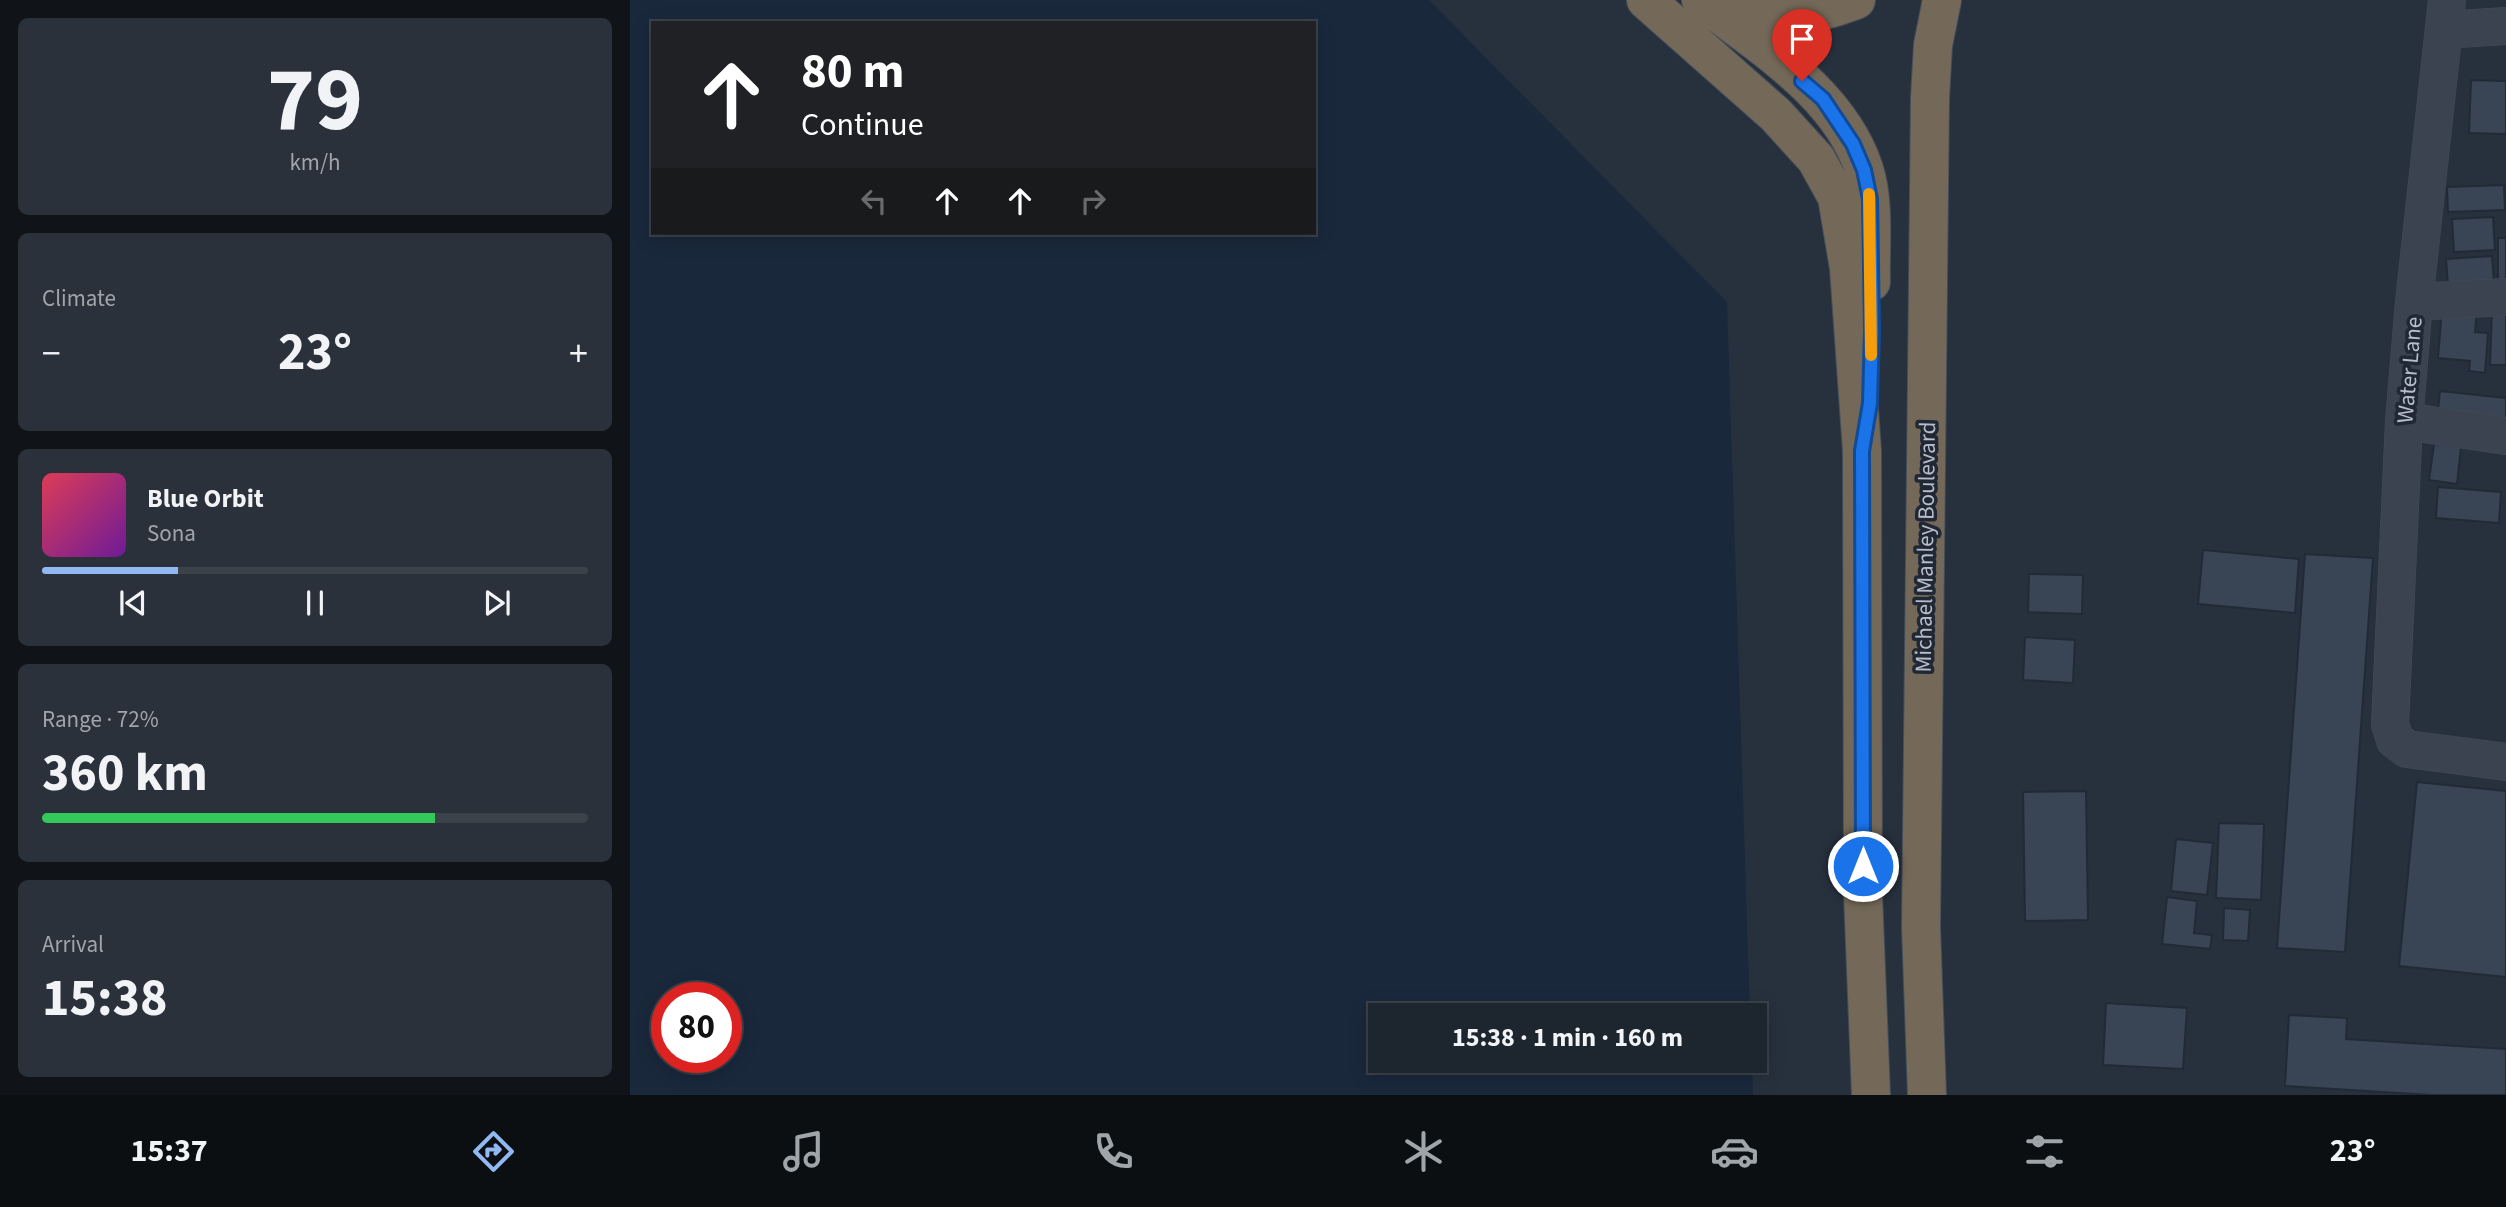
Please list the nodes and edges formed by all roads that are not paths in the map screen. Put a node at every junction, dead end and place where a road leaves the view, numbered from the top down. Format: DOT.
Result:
graph roads {
  1 [pos="1646,0"];
  2 [pos="1701,0"];
  3 [pos="1712,0"];
  4 [pos="1856,0"];
  5 [pos="1942,0"];
  6 [pos="2445,15"];
  7 [pos="2506,26"];
  8 [pos="2506,297"];
  9 [pos="2414,302"];
  10 [pos="2404,421"];
  11 [pos="2506,436"];
  12 [pos="1862,451"];
  13 [pos="2506,762"];
  14 [pos="1871,1095"];
  15 [pos="1927,1095"];
  1 -- 12 [label="highway"];
  2 -- 12 [label="highway"];
  3 -- 4 [label="highway"];
  5 -- 15 [label="highway, Michael Manley Boulevard"];
  6 -- 7 [label="street"];
  6 -- 9 [label="street, Water Lane"];
  8 -- 9 [label="street"];
  9 -- 10 [label="street, Water Lane"];
  10 -- 11 [label="street"];
  10 -- 13 [label="street, Water Lane"];
  12 -- 14 [label="highway"];
}
